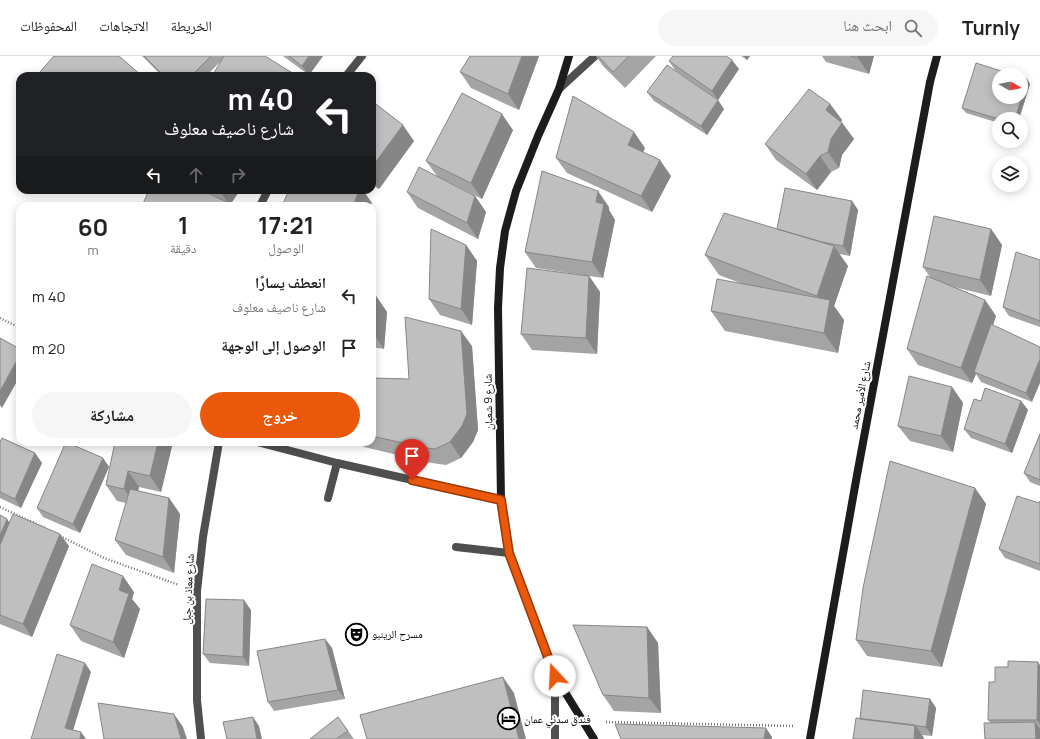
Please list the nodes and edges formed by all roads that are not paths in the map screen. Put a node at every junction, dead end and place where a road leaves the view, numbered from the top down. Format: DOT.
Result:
graph roads {
  1 [pos="362,56"];
  2 [pos="569,56"];
  3 [pos="595,56"];
  4 [pos="937,56"];
  5 [pos="349,72"];
  6 [pos="559,89"];
  7 [pos="218,446"];
  8 [pos="272,446"];
  9 [pos="337,463"];
  10 [pos="328,498"];
  11 [pos="501,500"];
  12 [pos="456,547"];
  13 [pos="509,553"];
  14 [pos="555,676"];
  15 [pos="202,739"];
  16 [pos="555,739"];
  17 [pos="594,739"];
  18 [pos="810,739"];
  1 -- 5 [label="street"];
  2 -- 6 [label="street, شارع 9 شعبان"];
  3 -- 6 [label="street"];
  4 -- 18 [label="street, شارع الأمير محمد"];
  6 -- 11 [label="street, شارع 9 شعبان"];
  7 -- 15 [label="street, شارع معاذ بن جبل"];
  8 -- 9 [label="street"];
  9 -- 10 [label="street"];
  9 -- 11 [label="street"];
  11 -- 13 [label="street, شارع 9 شعبان"];
  12 -- 13 [label="street"];
  13 -- 14 [label="street, شارع 9 شعبان"];
  14 -- 16 [label="street"];
  14 -- 17 [label="street, شارع 9 شعبان"];
}
